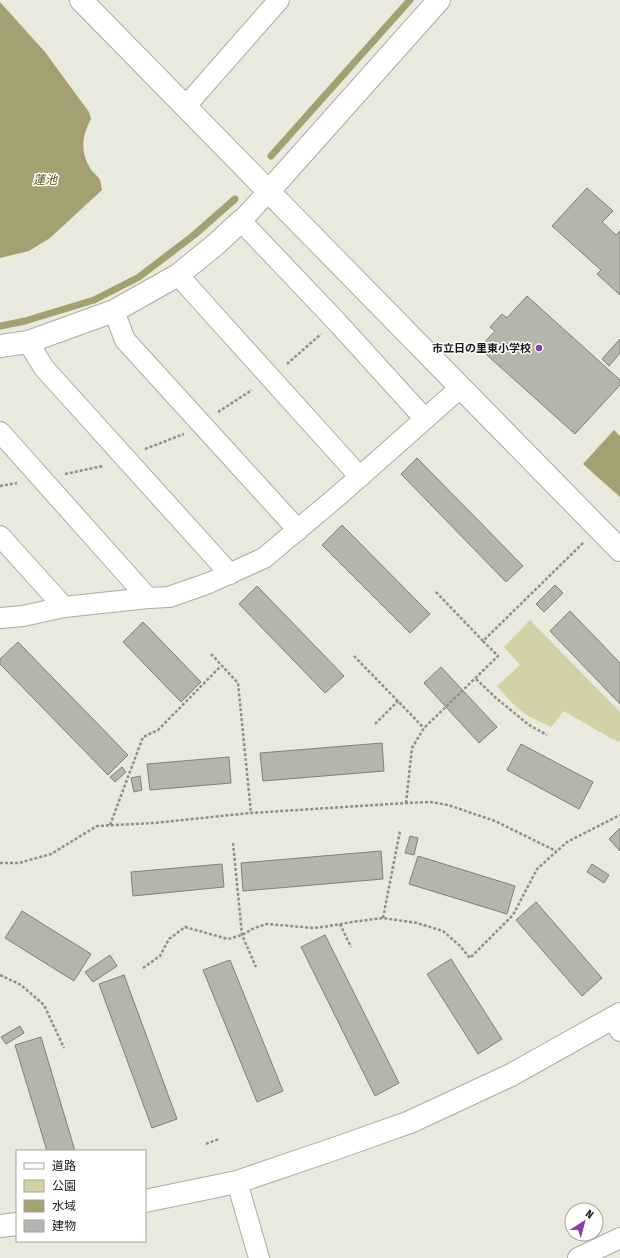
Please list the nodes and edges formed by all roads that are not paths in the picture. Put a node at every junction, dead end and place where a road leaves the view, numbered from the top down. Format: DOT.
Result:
graph roads {
  1 [pos="81,0"];
  2 [pos="279,0"];
  3 [pos="439,0"];
  4 [pos="185,107"];
  5 [pos="269,191"];
  6 [pos="241,221"];
  7 [pos="178,275"];
  8 [pos="114,312"];
  9 [pos="28,342"];
  10 [pos="0,346"];
  11 [pos="460,388"];
  12 [pos="425,419"];
  13 [pos="0,432"];
  14 [pos="360,477"];
  15 [pos="298,530"];
  16 [pos="0,536"];
  17 [pos="620,550"];
  18 [pos="230,574"];
  19 [pos="148,598"];
  20 [pos="64,607"];
  21 [pos="0,618"];
  22 [pos="618,1021"];
  23 [pos="237,1182"];
  24 [pos="146,1201"];
  25 [pos="16,1224"];
  26 [pos="0,1226"];
  27 [pos="620,1238"];
  28 [pos="259,1258"];
  29 [pos="578,1258"];
  1 -- 4 [label="street"];
  2 -- 4 [label="street"];
  3 -- 5 [label="street"];
  4 -- 5 [label="street"];
  5 -- 6 [label="street"];
  5 -- 11 [label="street"];
  6 -- 7 [label="street"];
  6 -- 12 [label="street"];
  7 -- 8 [label="street"];
  7 -- 14 [label="street"];
  8 -- 9 [label="street"];
  8 -- 15 [label="street"];
  9 -- 10 [label="street"];
  9 -- 18 [label="street"];
  11 -- 12 [label="street"];
  11 -- 17 [label="street"];
  12 -- 14 [label="street"];
  13 -- 19 [label="street"];
  14 -- 15 [label="street"];
  15 -- 18 [label="street"];
  16 -- 20 [label="street"];
  18 -- 19 [label="street"];
  19 -- 20 [label="street"];
  20 -- 21 [label="street"];
  22 -- 23 [label="street"];
  23 -- 24 [label="street"];
  23 -- 28 [label="street"];
  25 -- 26 [label="street"];
  27 -- 29 [label="street"];
}
